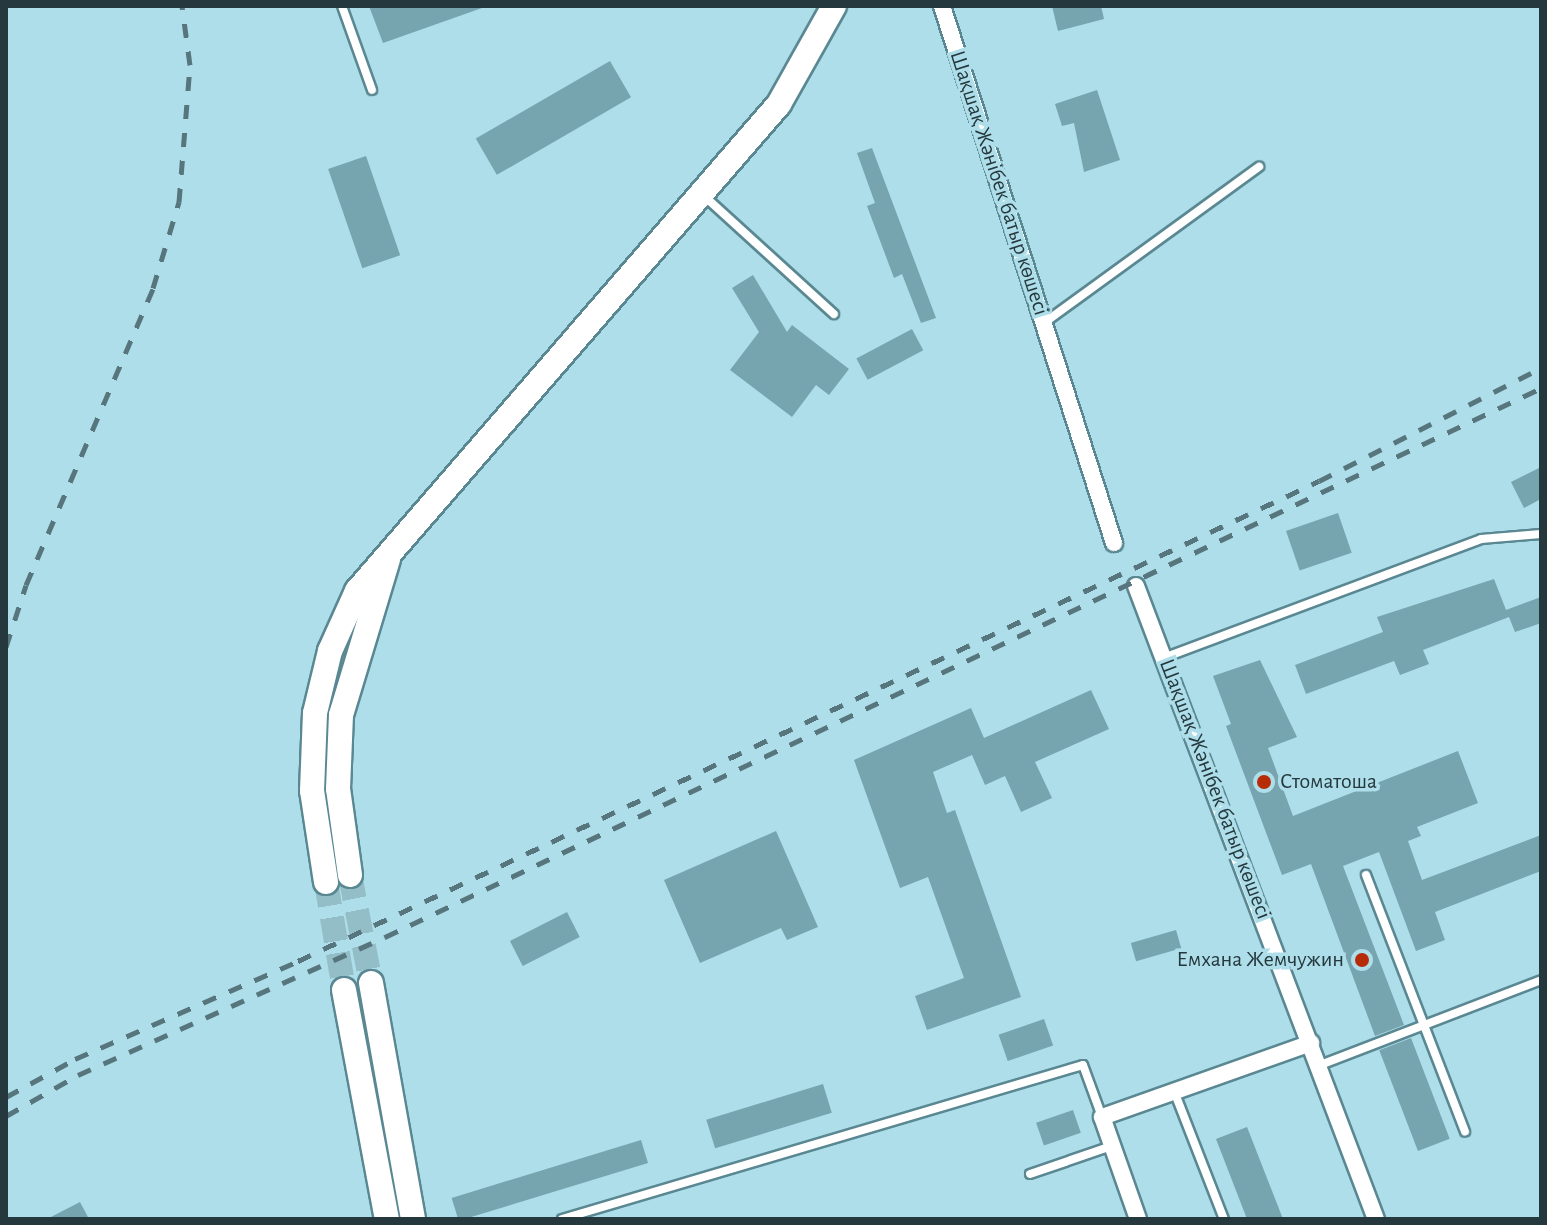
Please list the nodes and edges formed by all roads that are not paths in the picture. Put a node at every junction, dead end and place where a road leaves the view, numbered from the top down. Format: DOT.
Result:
graph roads {
  1 [pos="342,6"];
  2 [pos="834,6"];
  3 [pos="942,6"];
  4 [pos="372,90"];
  5 [pos="1259,167"];
  6 [pos="703,194"];
  7 [pos="834,314"];
  8 [pos="1044,323"];
  9 [pos="1541,534"];
  10 [pos="1114,543"];
  11 [pos="388,559"];
  12 [pos="1136,586"];
  13 [pos="1166,657"];
  14 [pos="350,875"];
  15 [pos="1366,875"];
  16 [pos="326,882"];
  17 [pos="1540,982"];
  18 [pos="371,983"];
  19 [pos="344,990"];
  20 [pos="1424,1026"];
  21 [pos="1311,1043"];
  22 [pos="1320,1065"];
  23 [pos="1174,1091"];
  24 [pos="1102,1117"];
  25 [pos="1465,1132"];
  26 [pos="1112,1146"];
  27 [pos="1030,1174"];
  28 [pos="387,1219"];
  29 [pos="413,1219"];
  30 [pos="562,1219"];
  31 [pos="1138,1219"];
  32 [pos="1224,1219"];
  33 [pos="1376,1219"];
  1 -- 4 [label="lane"];
  2 -- 6 [label="main road"];
  3 -- 8 [label="street, Шақшақ Жәнібек батыр көшесі"];
  5 -- 8 [label="lane"];
  6 -- 7 [label="lane"];
  6 -- 11 [label="main road"];
  8 -- 10 [label="street, Шақшақ Жәнібек батыр көшесі"];
  9 -- 13 [label="lane"];
  11 -- 14 [label="main road"];
  11 -- 16 [label="main road"];
  12 -- 13 [label="street, Шақшақ Жәнібек батыр көшесі"];
  13 -- 21 [label="street, Шақшақ Жәнібек батыр көшесі"];
  15 -- 20 [label="lane"];
  17 -- 20 [label="lane"];
  18 -- 29 [label="main road"];
  19 -- 28 [label="main road"];
  20 -- 22 [label="lane"];
  20 -- 25 [label="lane"];
  21 -- 22 [label="street, Шақшақ Жәнібек батыр көшесі"];
  21 -- 23 [label="street"];
  22 -- 33 [label="street, Шақшақ Жәнібек батыр көшесі"];
  23 -- 24 [label="street"];
  23 -- 32 [label="lane"];
  24 -- 26 [label="street"];
  24 -- 30 [label="lane"];
  26 -- 27 [label="lane"];
  26 -- 31 [label="street"];
}
